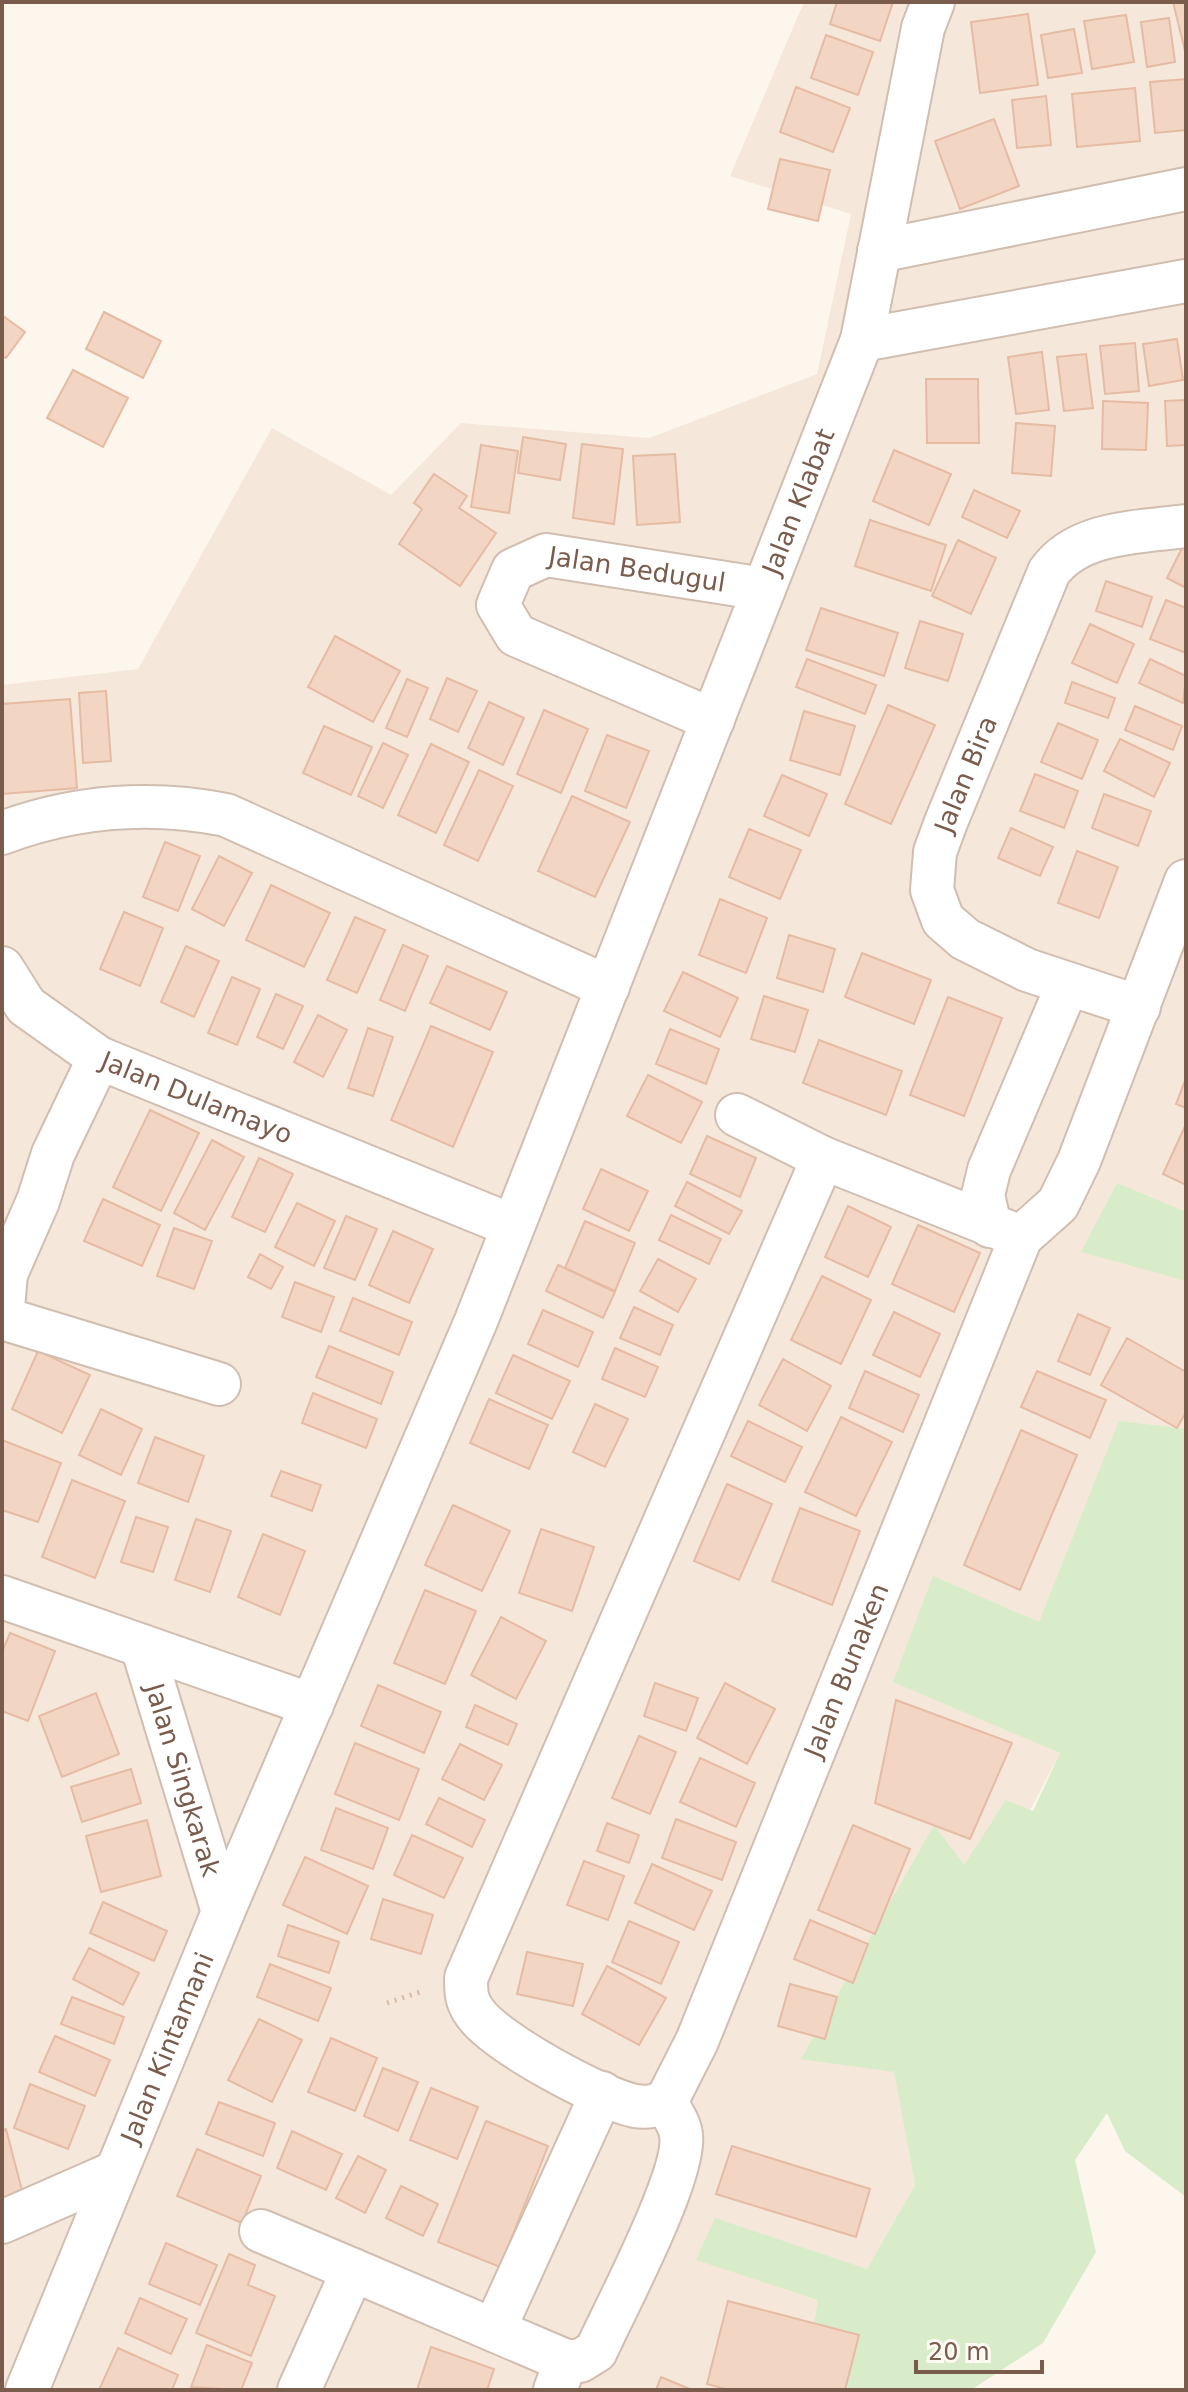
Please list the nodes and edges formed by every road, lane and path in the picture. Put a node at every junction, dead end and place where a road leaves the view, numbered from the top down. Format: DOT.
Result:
graph roads {
  1 [pos="933,2"];
  2 [pos="1186,189"];
  3 [pos="879,251"];
  4 [pos="1186,281"];
  5 [pos="862,340"];
  6 [pos="1186,526"];
  7 [pos="764,589"];
  8 [pos="713,720"];
  9 [pos="2,833"];
  10 [pos="1186,881"];
  11 [pos="2,968"];
  12 [pos="1068,984"];
  13 [pos="608,987"];
  14 [pos="1139,1007"];
  15 [pos="99,1058"];
  16 [pos="737,1115"];
  17 [pos="823,1158"];
  18 [pos="513,1226"];
  19 [pos="1005,1232"];
  20 [pos="4,1275"];
  21 [pos="2,1318"];
  22 [pos="219,1384"];
  23 [pos="2,1597"];
  24 [pos="142,1646"];
  25 [pos="312,1705"];
  26 [pos="223,1912"];
  27 [pos="602,2093"];
  28 [pos="666,2102"];
  29 [pos="116,2172"];
  30 [pos="2,2222"];
  31 [pos="261,2231"];
  32 [pos="353,2270"];
  33 [pos="494,2330"];
  34 [pos="561,2376"];
  35 [pos="27,2390"];
  36 [pos="299,2390"];
  1 -- 3 [label="street, Jalan Klabat"];
  2 -- 3 [label="street"];
  3 -- 5 [label="street, Jalan Klabat"];
  4 -- 5 [label="street"];
  5 -- 7 [label="street, Jalan Klabat"];
  6 -- 12 [label="street, Jalan Bira"];
  7 -- 8 [label="street, Jalan Klabat"];
  7 -- 8 [label="street, Jalan Bedugul"];
  8 -- 13 [label="street, Jalan Klabat"];
  9 -- 13 [label="street"];
  10 -- 14 [label="street"];
  11 -- 15 [label="street"];
  12 -- 14 [label="street, Jalan Bira"];
  12 -- 19 [label="street"];
  13 -- 18 [label="street, Jalan Klabat"];
  14 -- 19 [label="street"];
  15 -- 18 [label="street, Jalan Dulamayo"];
  15 -- 20 [label="street, Jalan Dulamayo"];
  16 -- 17 [label="street"];
  17 -- 19 [label="street"];
  17 -- 27 [label="street"];
  18 -- 25 [label="street, Jalan Kintamani"];
  19 -- 28 [label="street, Jalan Bunaken"];
  20 -- 21 [label="street, Jalan Dulamayo"];
  21 -- 22 [label="street"];
  23 -- 24 [label="street, Jalan Singkarak"];
  24 -- 25 [label="street, Jalan Singkarak"];
  24 -- 26 [label="street, Jalan Singkarak"];
  25 -- 26 [label="street, Jalan Kintamani"];
  26 -- 29 [label="street, Jalan Kintamani"];
  27 -- 28 [label="street"];
  27 -- 33 [label="street"];
  28 -- 34 [label="street"];
  29 -- 30 [label="street"];
  29 -- 35 [label="street, Jalan Kintamani"];
  31 -- 32 [label="street"];
  32 -- 33 [label="street"];
  32 -- 36 [label="street"];
  33 -- 34 [label="street"];
}
